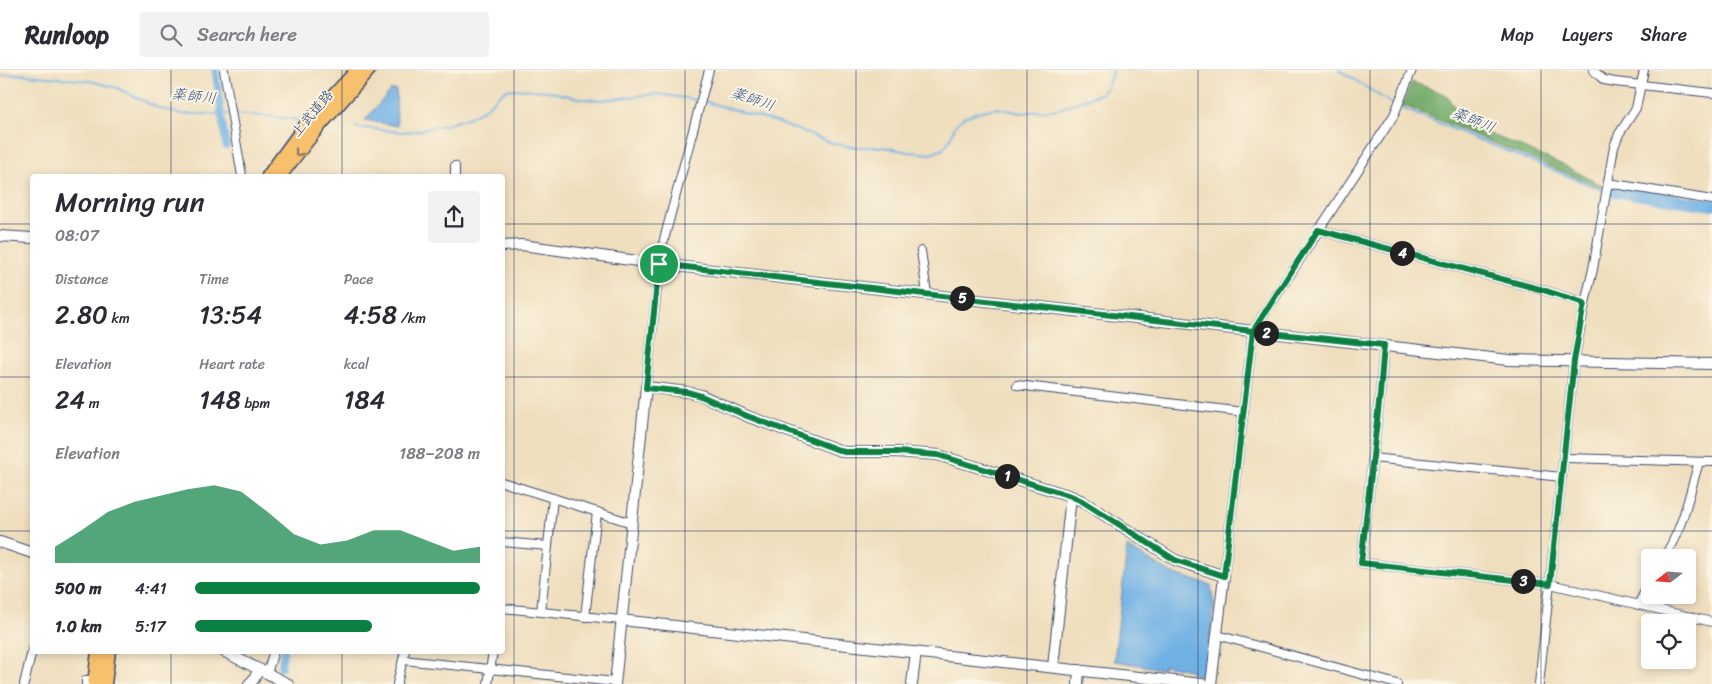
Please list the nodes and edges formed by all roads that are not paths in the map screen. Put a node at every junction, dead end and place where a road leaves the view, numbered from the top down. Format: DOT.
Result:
graph roads {
  1 [pos="224,70"];
  2 [pos="357,70"];
  3 [pos="369,70"];
  4 [pos="709,70"];
  5 [pos="1412,70"];
  6 [pos="1593,70"];
  7 [pos="1644,70"];
  8 [pos="1642,85"];
  9 [pos="1712,93"];
  10 [pos="328,108"];
  11 [pos="310,129"];
  12 [pos="455,166"];
  13 [pos="242,174"];
  14 [pos="270,174"];
  15 [pos="281,174"];
  16 [pos="455,174"];
  17 [pos="1608,183"];
  18 [pos="1712,200"];
  19 [pos="1318,230"];
  20 [pos="0,236"];
  21 [pos="30,238"];
  22 [pos="505,246"];
  23 [pos="921,251"];
  24 [pos="659,264"];
  25 [pos="927,294"];
  26 [pos="1584,303"];
  27 [pos="1253,331"];
  28 [pos="1384,345"];
  29 [pos="1574,361"];
  30 [pos="1712,364"];
  31 [pos="1017,385"];
  32 [pos="646,388"];
  33 [pos="1244,412"];
  34 [pos="1372,458"];
  35 [pos="1564,458"];
  36 [pos="1699,462"];
  37 [pos="1712,462"];
  38 [pos="1562,477"];
  39 [pos="505,483"];
  40 [pos="1071,496"];
  41 [pos="552,498"];
  42 [pos="597,512"];
  43 [pos="632,523"];
  44 [pos="0,542"];
  45 [pos="505,542"];
  46 [pos="548,546"];
  47 [pos="1669,549"];
  48 [pos="30,552"];
  49 [pos="1224,576"];
  50 [pos="1550,584"];
  51 [pos="1641,600"];
  52 [pos="1638,606"];
  53 [pos="505,608"];
  54 [pos="541,612"];
  55 [pos="586,617"];
  56 [pos="621,620"];
  57 [pos="1712,622"];
  58 [pos="1217,635"];
  59 [pos="916,652"];
  60 [pos="31,654"];
  61 [pos="98,654"];
  62 [pos="108,654"];
  63 [pos="229,654"];
  64 [pos="272,654"];
  65 [pos="492,654"];
  66 [pos="404,655"];
  67 [pos="1053,667"];
  68 [pos="490,669"];
  69 [pos="1079,670"];
  70 [pos="263,671"];
  71 [pos="95,683"];
  72 [pos="615,683"];
  73 [pos="24,684"];
  74 [pos="249,684"];
  75 [pos="288,684"];
  76 [pos="397,684"];
  77 [pos="488,684"];
  78 [pos="912,684"];
  79 [pos="1078,684"];
  80 [pos="1202,684"];
  81 [pos="1211,684"];
  82 [pos="1397,684"];
  83 [pos="1539,684"];
  1 -- 13 [label="street"];
  2 -- 10 [label="highway, 上武道路"];
  3 -- 10 [label="highway, 上武道路"];
  4 -- 24 [label="street"];
  5 -- 19 [label="street"];
  6 -- 8 [label="street"];
  7 -- 8 [label="street"];
  8 -- 9 [label="street"];
  8 -- 17 [label="street"];
  10 -- 11 [label="highway, 上武道路"];
  11 -- 14 [label="highway, 上武道路"];
  11 -- 15 [label="highway, 上武道路, one-way"];
  12 -- 16 [label="street"];
  17 -- 18 [label="street"];
  17 -- 26 [label="street"];
  19 -- 26 [label="street"];
  19 -- 27 [label="street"];
  20 -- 21 [label="street"];
  22 -- 24 [label="street"];
  23 -- 25 [label="street"];
  24 -- 25 [label="street"];
  24 -- 32 [label="street"];
  25 -- 27 [label="street"];
  26 -- 29 [label="street"];
  27 -- 28 [label="street"];
  27 -- 33 [label="street"];
  28 -- 29 [label="street"];
  28 -- 34 [label="street"];
  29 -- 30 [label="street"];
  29 -- 35 [label="street"];
  31 -- 33 [label="street"];
  32 -- 40 [label="street"];
  32 -- 43 [label="street"];
  33 -- 49 [label="street"];
  34 -- 38 [label="street"];
  34 -- 50 [label="street"];
  35 -- 36 [label="street"];
  35 -- 38 [label="street"];
  36 -- 37 [label="street"];
  36 -- 47 [label="street"];
  38 -- 50 [label="street"];
  39 -- 41 [label="street"];
  40 -- 49 [label="street"];
  40 -- 67 [label="street"];
  41 -- 42 [label="street"];
  41 -- 46 [label="street"];
  42 -- 43 [label="street"];
  42 -- 55 [label="street"];
  43 -- 56 [label="street"];
  44 -- 48 [label="street"];
  45 -- 46 [label="street"];
  46 -- 54 [label="street"];
  49 -- 58 [label="street"];
  50 -- 52 [label="street"];
  50 -- 83 [label="street"];
  51 -- 52 [label="street"];
  52 -- 57 [label="street"];
  53 -- 54 [label="street"];
  54 -- 55 [label="street"];
  55 -- 56 [label="street"];
  56 -- 59 [label="street"];
  56 -- 72 [label="street"];
  58 -- 81 [label="street"];
  58 -- 82 [label="street"];
  59 -- 67 [label="street"];
  59 -- 78 [label="street"];
  60 -- 73 [label="street"];
  61 -- 71 [label="highway"];
  62 -- 71 [label="highway"];
  63 -- 70 [label="street"];
  64 -- 70 [label="street"];
  65 -- 68 [label="street"];
  66 -- 68 [label="street"];
  66 -- 76 [label="street"];
  67 -- 69 [label="street"];
  68 -- 72 [label="street"];
  68 -- 77 [label="street"];
  69 -- 79 [label="street"];
  69 -- 80 [label="street"];
  70 -- 74 [label="street"];
  70 -- 75 [label="street"];
}
